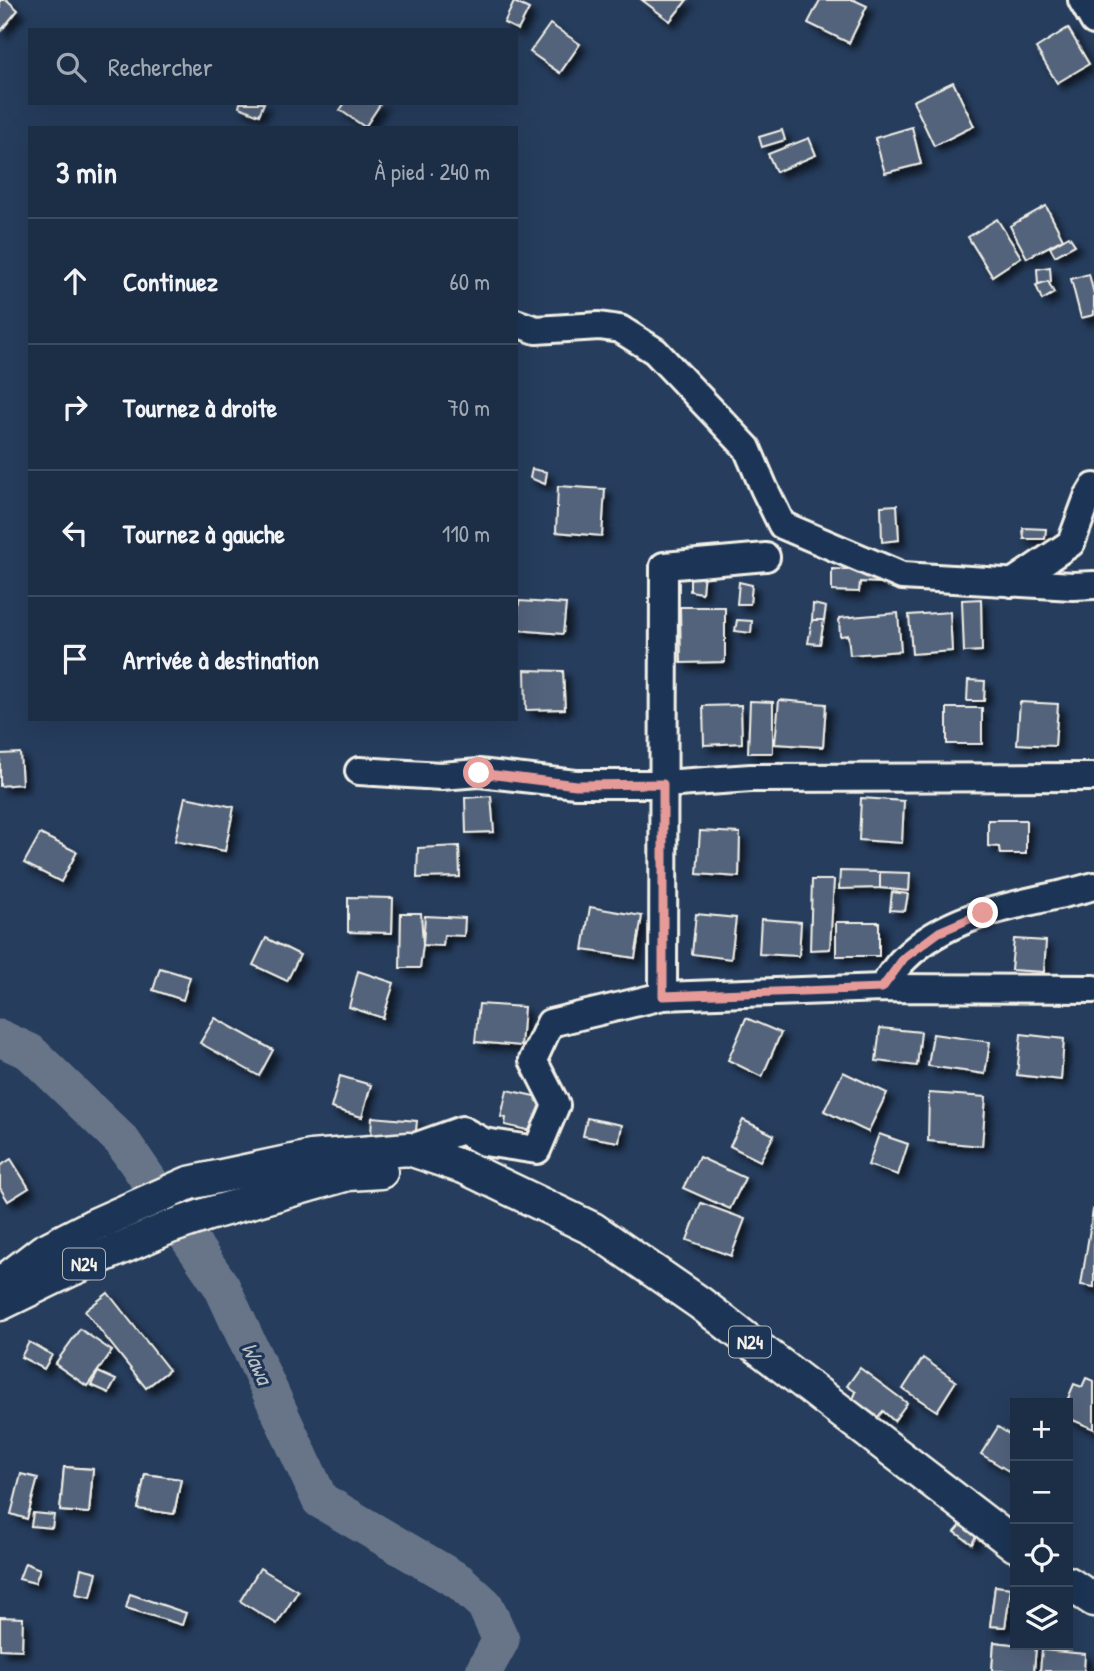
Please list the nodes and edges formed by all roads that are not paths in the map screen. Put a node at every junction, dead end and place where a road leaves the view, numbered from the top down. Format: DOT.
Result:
graph roads {
  1 [pos="1082,0"];
  2 [pos="1094,21"];
  3 [pos="518,324"];
  4 [pos="1094,487"];
  5 [pos="766,557"];
  6 [pos="1012,583"];
  7 [pos="1094,585"];
  8 [pos="359,771"];
  9 [pos="1094,777"];
  10 [pos="663,784"];
  11 [pos="1094,886"];
  12 [pos="882,988"];
  13 [pos="1094,989"];
  14 [pos="663,996"];
  15 [pos="409,1149"];
  16 [pos="466,1168"];
  17 [pos="0,1284"];
  18 [pos="0,1304"];
  19 [pos="1010,1541"];
  20 [pos="1073,1586"];
  21 [pos="1094,1600"];
  1 -- 2 [label="street"];
  3 -- 6 [label="street"];
  4 -- 6 [label="street"];
  5 -- 10 [label="street"];
  6 -- 7 [label="street"];
  8 -- 10 [label="street"];
  9 -- 10 [label="street"];
  10 -- 14 [label="street"];
  11 -- 12 [label="street"];
  12 -- 13 [label="street"];
  12 -- 14 [label="street"];
  14 -- 15 [label="street"];
  15 -- 16 [label="main road, N24"];
  15 -- 17 [label="main road, N24"];
  16 -- 18 [label="main road, N24"];
  16 -- 19 [label="main road, N24"];
  20 -- 21 [label="main road"];
}
